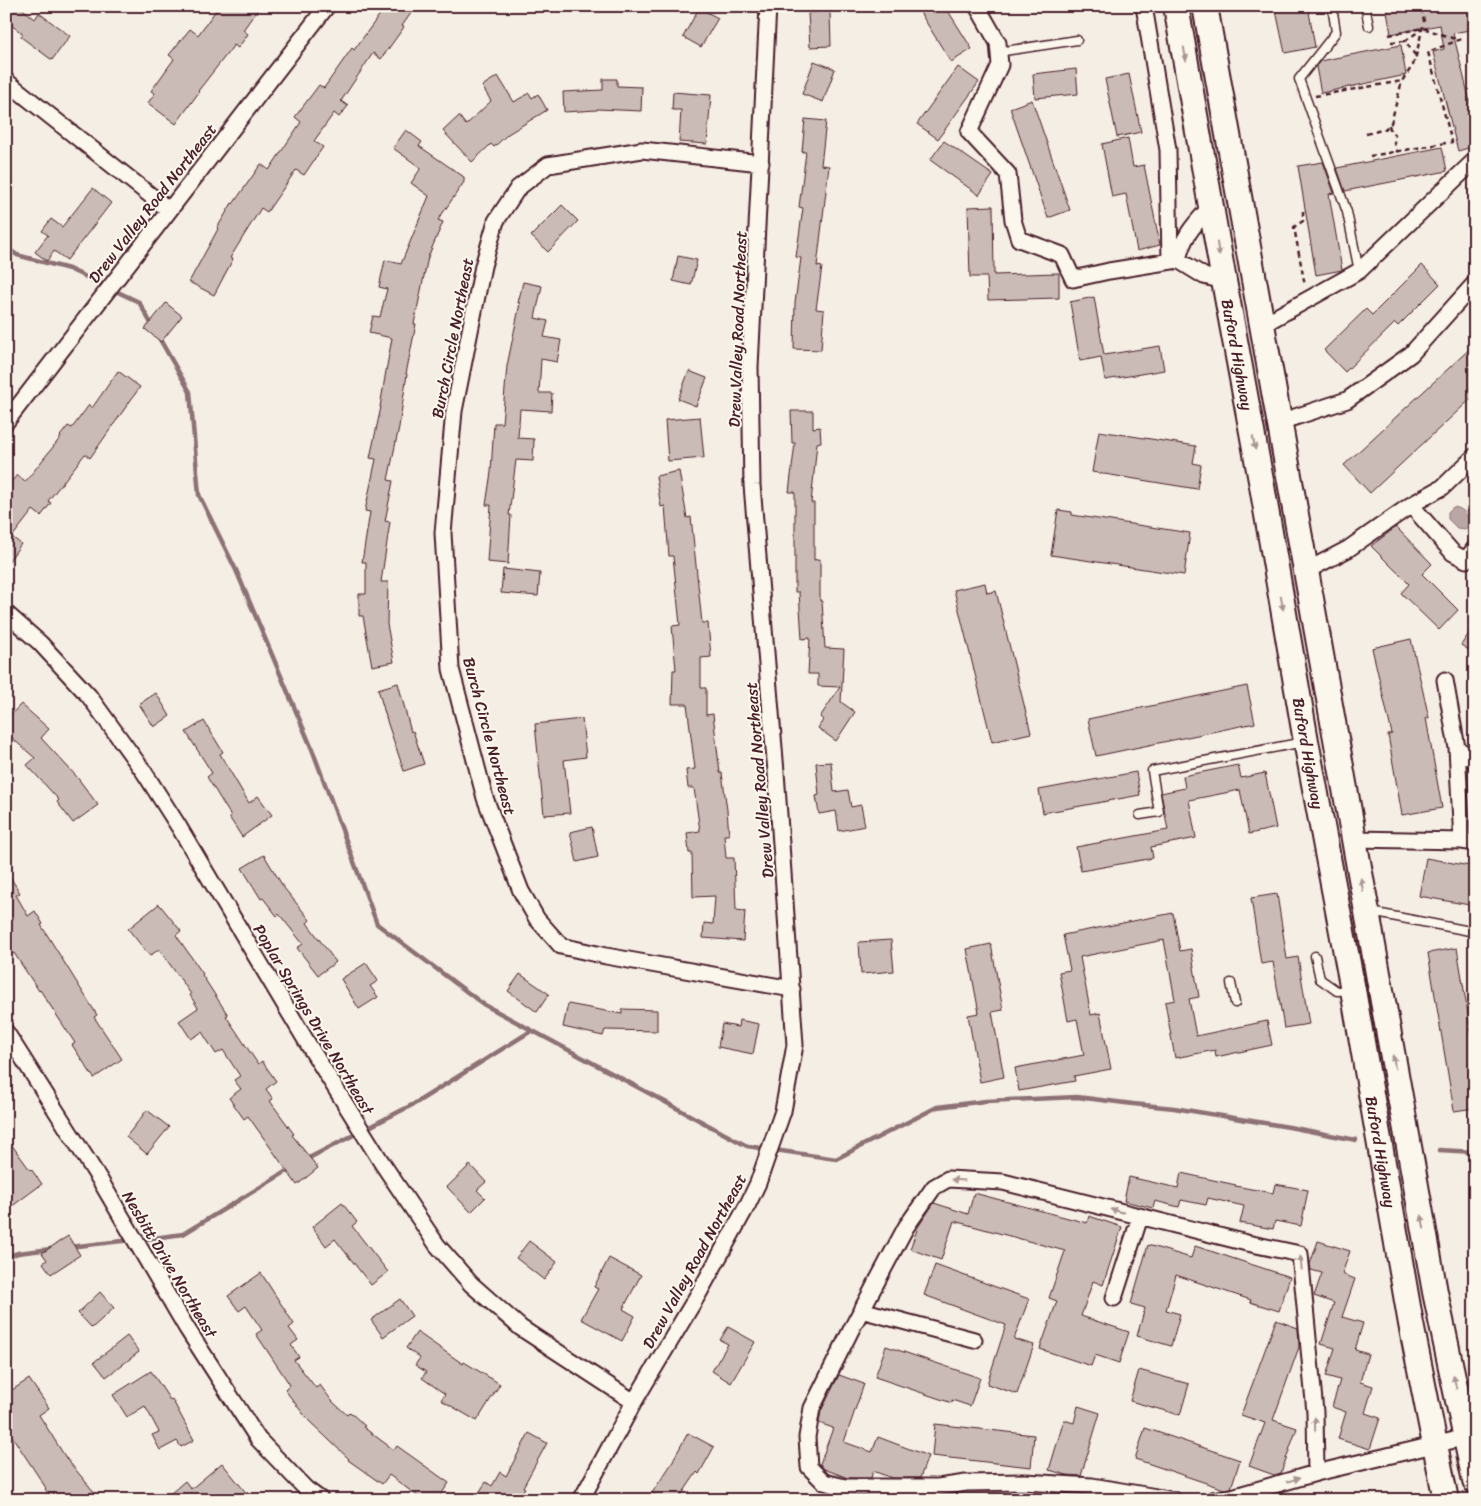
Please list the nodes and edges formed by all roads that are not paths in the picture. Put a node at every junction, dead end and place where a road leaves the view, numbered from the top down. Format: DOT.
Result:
graph roads {
  1 [pos="327,6"];
  2 [pos="768,6"];
  3 [pos="977,6"];
  4 [pos="1144,6"];
  5 [pos="1176,6"];
  6 [pos="1205,6"];
  7 [pos="1332,6"];
  8 [pos="1365,6"];
  9 [pos="1369,26"];
  10 [pos="1077,40"];
  11 [pos="998,52"];
  12 [pos="6,81"];
  13 [pos="1475,160"];
  14 [pos="761,163"];
  15 [pos="1212,206"];
  16 [pos="169,210"];
  17 [pos="1174,261"];
  18 [pos="1359,271"];
  19 [pos="1224,281"];
  20 [pos="1475,283"];
  21 [pos="1262,325"];
  22 [pos="6,422"];
  23 [pos="1280,422"];
  24 [pos="1475,456"];
  25 [pos="1411,505"];
  26 [pos="1475,548"];
  27 [pos="1306,571"];
  28 [pos="6,613"];
  29 [pos="1444,680"];
  30 [pos="1306,741"];
  31 [pos="1457,748"];
  32 [pos="1475,761"];
  33 [pos="1140,815"];
  34 [pos="1354,839"];
  35 [pos="1468,842"];
  36 [pos="1367,911"];
  37 [pos="1475,932"];
  38 [pos="1315,956"];
  39 [pos="1231,983"];
  40 [pos="792,989"];
  41 [pos="1353,990"];
  42 [pos="1235,1003"];
  43 [pos="6,1032"];
  44 [pos="1140,1217"];
  45 [pos="1114,1298"];
  46 [pos="861,1310"];
  47 [pos="974,1340"];
  48 [pos="634,1402"];
  49 [pos="1466,1437"];
  50 [pos="1436,1445"];
  51 [pos="1316,1473"];
  52 [pos="1475,1481"];
  53 [pos="301,1494"];
  54 [pos="320,1500"];
  55 [pos="581,1500"];
  56 [pos="1174,1500"];
  57 [pos="1212,1500"];
  58 [pos="1446,1500"];
  1 -- 16 [label="street, Drew Valley Road Northeast"];
  2 -- 14 [label="street, Drew Valley Road Northeast"];
  3 -- 11 [label="street"];
  4 -- 17 [label="street"];
  5 -- 15 [label="main road, Buford Highway, one-way"];
  6 -- 21 [label="main road, Buford Highway"];
  7 -- 18 [label="lane"];
  8 -- 9 [label="lane"];
  10 -- 11 [label="lane"];
  11 -- 17 [label="street"];
  12 -- 16 [label="street"];
  13 -- 18 [label="street"];
  14 -- 40 [label="street, Drew Valley Road Northeast"];
  14 -- 40 [label="street, Burch Circle Northeast"];
  15 -- 17 [label="street"];
  15 -- 19 [label="main road, Buford Highway, one-way"];
  16 -- 22 [label="street, Drew Valley Road Northeast"];
  17 -- 19 [label="street"];
  18 -- 21 [label="street"];
  19 -- 30 [label="main road, Buford Highway, one-way"];
  20 -- 23 [label="street"];
  21 -- 23 [label="main road, Buford Highway"];
  23 -- 27 [label="main road, Buford Highway"];
  24 -- 25 [label="street"];
  25 -- 26 [label="street"];
  25 -- 27 [label="street"];
  27 -- 34 [label="main road, Buford Highway"];
  28 -- 48 [label="street, Poplar Springs Drive Northeast"];
  29 -- 31 [label="street"];
  30 -- 33 [label="lane"];
  30 -- 41 [label="main road, Buford Highway"];
  31 -- 32 [label="street"];
  31 -- 35 [label="street"];
  34 -- 35 [label="street"];
  36 -- 34 [label="main road, Buford Highway, one-way"];
  36 -- 37 [label="lane"];
  49 -- 36 [label="main road, Buford Highway, one-way"];
  38 -- 41 [label="lane"];
  39 -- 42 [label="lane"];
  40 -- 48 [label="street, Drew Valley Road Northeast"];
  41 -- 50 [label="main road, Buford Highway"];
  43 -- 53 [label="street, Nesbitt Drive Northeast"];
  44 -- 45 [label="street"];
  44 -- 46 [label="street, one-way"];
  51 -- 44 [label="street, one-way"];
  46 -- 47 [label="street"];
  46 -- 56 [label="street"];
  48 -- 55 [label="street, Drew Valley Road Northeast"];
  49 -- 50 [label="street"];
  49 -- 52 [label="main road, Buford Highway"];
  50 -- 51 [label="street"];
  50 -- 58 [label="main road, Buford Highway"];
  57 -- 51 [label="street, one-way"];
  53 -- 54 [label="street, Nesbitt Drive Northeast"];
}
